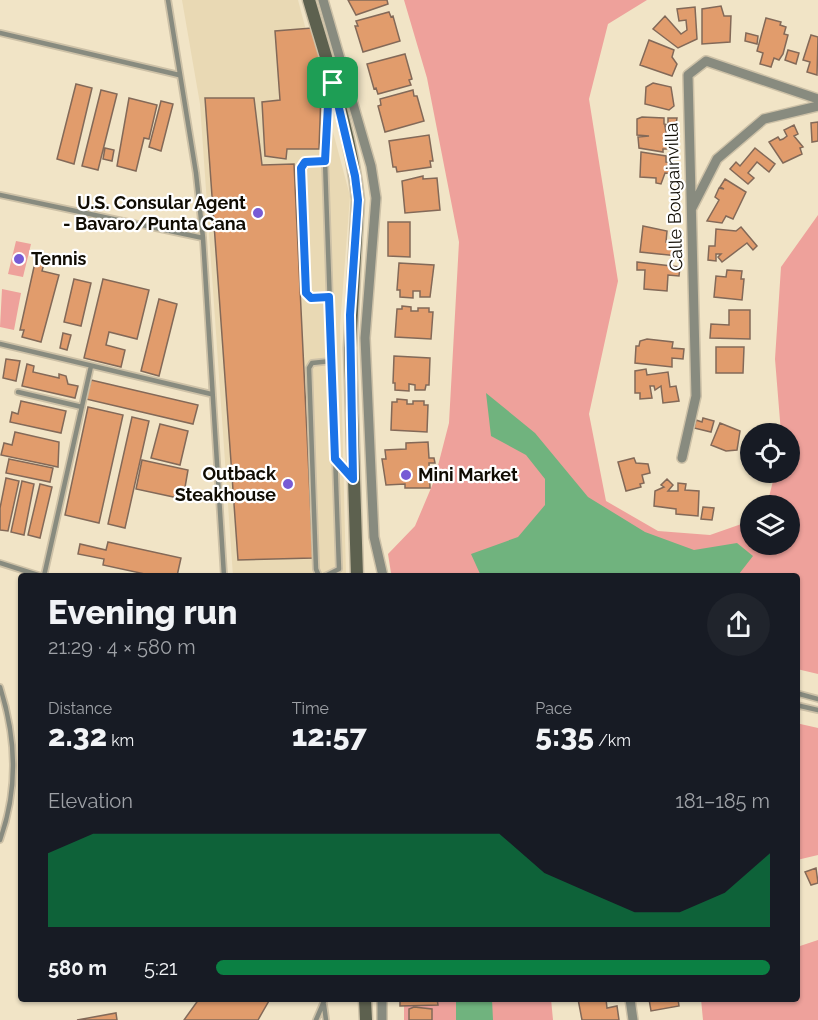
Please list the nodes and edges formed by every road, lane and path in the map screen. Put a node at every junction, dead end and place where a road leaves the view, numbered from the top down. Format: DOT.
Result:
graph roads {
  1 [pos="168,0"];
  2 [pos="309,0"];
  3 [pos="323,0"];
  4 [pos="0,33"];
  5 [pos="179,75"];
  6 [pos="333,83"];
  7 [pos="818,99"];
  8 [pos="818,106"];
  9 [pos="325,161"];
  10 [pos="0,195"];
  11 [pos="691,210"];
  12 [pos="203,238"];
  13 [pos="329,297"];
  14 [pos="0,344"];
  15 [pos="331,361"];
  16 [pos="91,366"];
  17 [pos="18,392"];
  18 [pos="211,394"];
  19 [pos="82,407"];
  20 [pos="682,458"];
  21 [pos="335,459"];
  22 [pos="353,479"];
  23 [pos="0,563"];
  24 [pos="33,573"];
  25 [pos="44,573"];
  26 [pos="224,573"];
  27 [pos="318,573"];
  28 [pos="332,573"];
  29 [pos="357,573"];
  30 [pos="382,573"];
  31 [pos="0,687"];
  32 [pos="800,694"];
  33 [pos="818,699"];
  34 [pos="800,706"];
  35 [pos="818,710"];
  36 [pos="0,840"];
  37 [pos="324,1002"];
  38 [pos="324,1002"];
  39 [pos="365,1002"];
  40 [pos="382,1002"];
  41 [pos="630,1002"];
  42 [pos="316,1020"];
  43 [pos="326,1020"];
  44 [pos="366,1020"];
  45 [pos="382,1020"];
  46 [pos="633,1020"];
  1 -- 5 [label="lane"];
  2 -- 6 [label="street"];
  3 -- 30 [label="street"];
  4 -- 5 [label="lane"];
  5 -- 12 [label="lane"];
  6 -- 9 [label="lane"];
  6 -- 22 [label="street"];
  7 -- 11 [label="street, Calle Bougainvilla"];
  8 -- 11 [label="street"];
  9 -- 13 [label="lane"];
  9 -- 13 [label="lane"];
  10 -- 12 [label="lane"];
  11 -- 20 [label="street, Calle Bougainvilla"];
  12 -- 18 [label="lane"];
  13 -- 15 [label="lane"];
  14 -- 16 [label="lane"];
  15 -- 21 [label="lane"];
  15 -- 27 [label="lane"];
  16 -- 18 [label="lane"];
  16 -- 19 [label="lane"];
  17 -- 19 [label="lane"];
  18 -- 26 [label="lane"];
  19 -- 25 [label="lane"];
  21 -- 22 [label="lane"];
  21 -- 28 [label="lane"];
  22 -- 29 [label="street"];
  23 -- 24 [label="lane"];
  31 -- 36 [label="lane"];
  32 -- 33 [label="lane"];
  34 -- 35 [label="lane"];
  37 -- 42 [label="lane"];
  38 -- 43 [label="lane"];
  39 -- 44 [label="street"];
  40 -- 45 [label="street"];
  41 -- 46 [label="street"];
}
